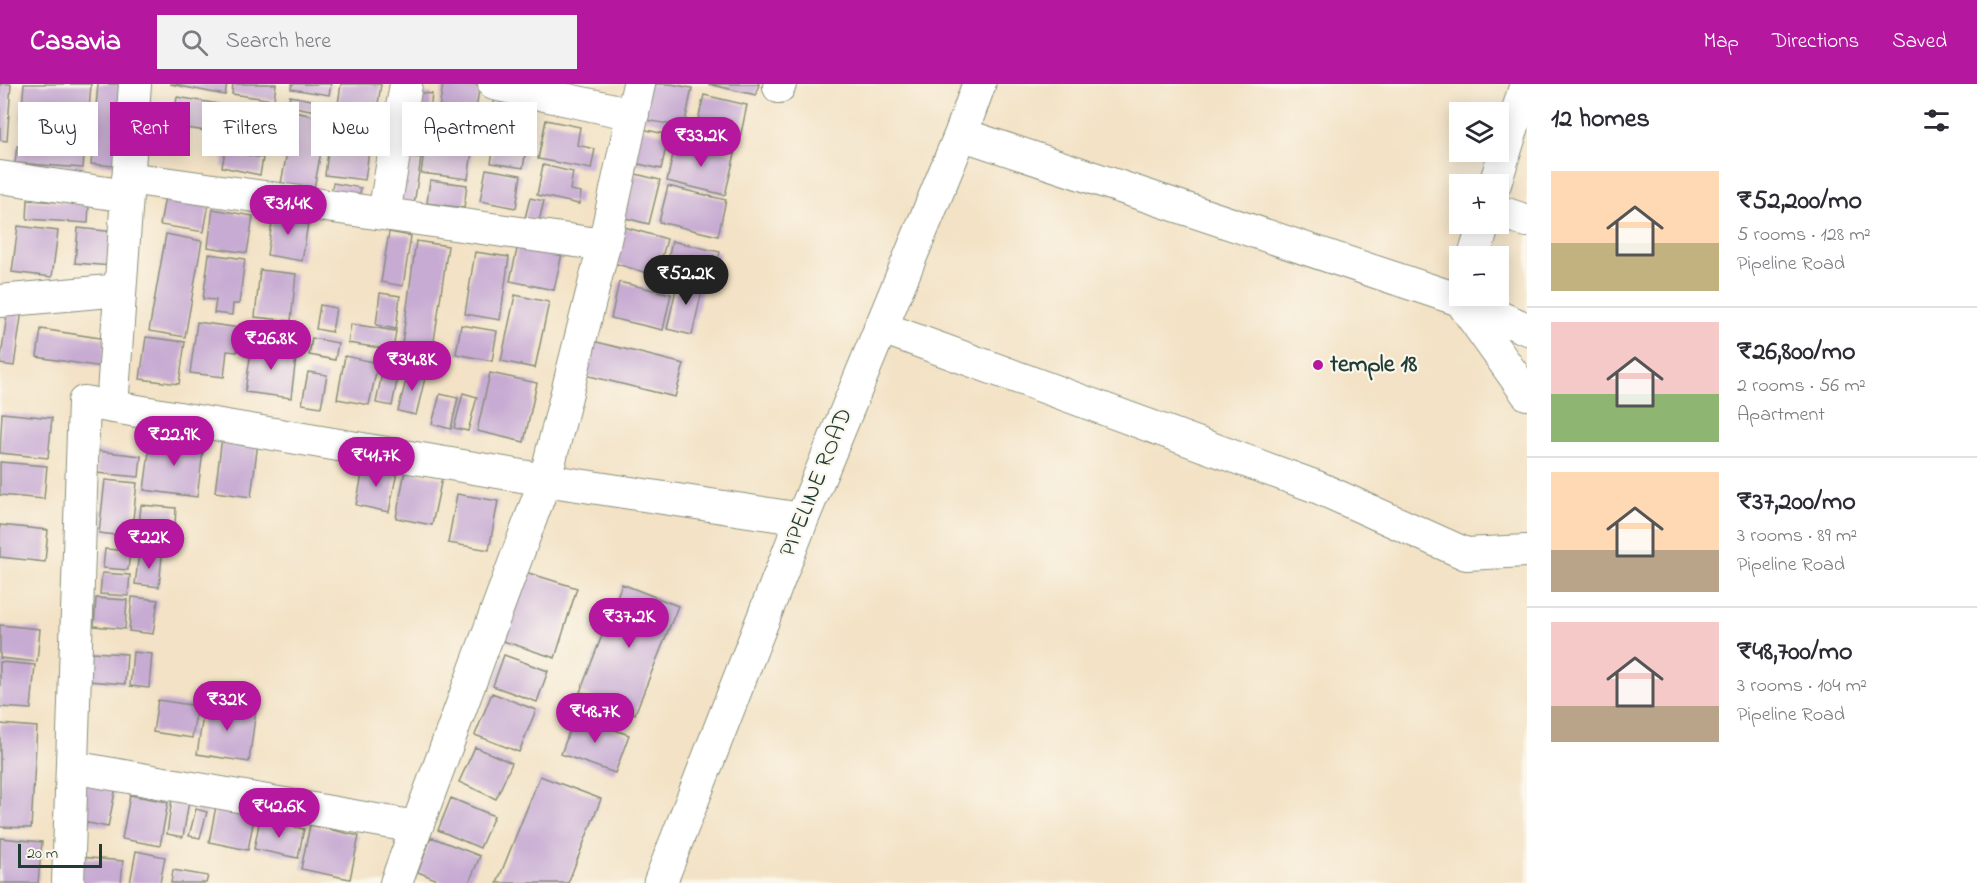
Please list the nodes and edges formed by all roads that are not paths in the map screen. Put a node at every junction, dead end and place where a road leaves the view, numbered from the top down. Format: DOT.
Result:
graph roads {
  1 [pos="135,84"];
  2 [pos="406,84"];
  3 [pos="494,84"];
  4 [pos="639,84"];
  5 [pos="979,84"];
  6 [pos="1526,84"];
  7 [pos="633,114"];
  8 [pos="961,134"];
  9 [pos="1498,174"];
  10 [pos="0,177"];
  11 [pos="128,187"];
  12 [pos="384,214"];
  13 [pos="1509,215"];
  14 [pos="1527,221"];
  15 [pos="604,245"];
  16 [pos="120,290"];
  17 [pos="1449,294"];
  18 [pos="0,301"];
  19 [pos="1466,306"];
  20 [pos="1478,306"];
  21 [pos="880,327"];
  22 [pos="1527,329"];
  23 [pos="1527,394"];
  24 [pos="112,407"];
  25 [pos="545,480"];
  26 [pos="802,519"];
  27 [pos="1527,551"];
  28 [pos="72,767"];
  29 [pos="417,827"];
  30 [pos="68,883"];
  31 [pos="396,883"];
  32 [pos="660,883"];
  1 -- 11 [label="street"];
  2 -- 12 [label="street"];
  3 -- 7 [label="street"];
  4 -- 7 [label="street"];
  5 -- 8 [label="main road, PIPELINE ROAD"];
  6 -- 9 [label="street"];
  7 -- 15 [label="street"];
  8 -- 17 [label="street"];
  8 -- 21 [label="main road, PIPELINE ROAD"];
  10 -- 11 [label="street"];
  11 -- 12 [label="street"];
  11 -- 16 [label="street"];
  12 -- 15 [label="street"];
  13 -- 14 [label="street"];
  15 -- 25 [label="street"];
  16 -- 18 [label="street"];
  16 -- 24 [label="street"];
  19 -- 23 [label="street"];
  20 -- 22 [label="street"];
  21 -- 26 [label="main road, PIPELINE ROAD"];
  21 -- 27 [label="street"];
  24 -- 25 [label="street"];
  24 -- 28 [label="street"];
  25 -- 26 [label="street"];
  25 -- 29 [label="street"];
  26 -- 32 [label="main road, PIPELINE ROAD"];
  28 -- 29 [label="street"];
  28 -- 30 [label="street"];
  29 -- 31 [label="street"];
}
